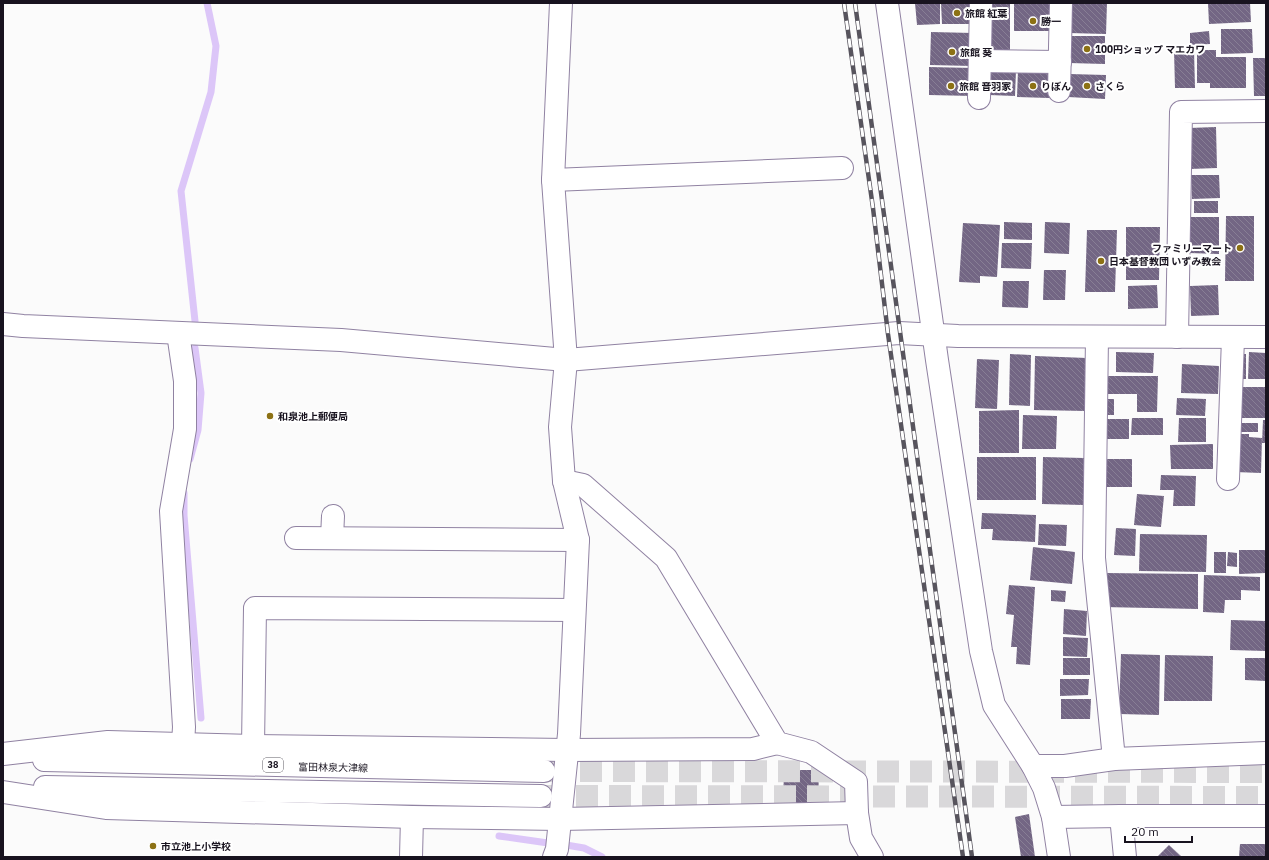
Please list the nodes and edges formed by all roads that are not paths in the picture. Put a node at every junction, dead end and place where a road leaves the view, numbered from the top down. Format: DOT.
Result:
graph roads {
  1 [pos="561,3"];
  2 [pos="887,3"];
  3 [pos="981,3"];
  4 [pos="1061,3"];
  5 [pos="980,61"];
  6 [pos="1060,62"];
  7 [pos="1059,91"];
  8 [pos="979,98"];
  9 [pos="1266,111"];
  10 [pos="842,168"];
  11 [pos="552,180"];
  12 [pos="3,324"];
  13 [pos="178,333"];
  14 [pos="934,334"];
  15 [pos="1177,336"];
  16 [pos="1097,337"];
  17 [pos="1266,337"];
  18 [pos="1233,338"];
  19 [pos="566,360"];
  20 [pos="1228,479"];
  21 [pos="564,481"];
  22 [pos="333,516"];
  23 [pos="296,538"];
  24 [pos="332,538"];
  25 [pos="578,540"];
  26 [pos="574,610"];
  27 [pos="777,743"];
  28 [pos="183,744"];
  29 [pos="253,746"];
  30 [pos="567,750"];
  31 [pos="1266,753"];
  32 [pos="3,754"];
  33 [pos="1114,759"];
  34 [pos="3,760"];
  35 [pos="1033,766"];
  36 [pos="544,771"];
  37 [pos="3,786"];
  38 [pos="3,792"];
  39 [pos="541,796"];
  40 [pos="857,813"];
  41 [pos="1122,816"];
  42 [pos="1266,816"];
  43 [pos="412,817"];
  44 [pos="1053,817"];
  45 [pos="560,819"];
  46 [pos="411,857"];
  47 [pos="554,857"];
  48 [pos="872,857"];
  49 [pos="1059,857"];
  50 [pos="1125,857"];
  1 -- 11 [label="street"];
  2 -- 14 [label="street"];
  3 -- 5 [label="street"];
  4 -- 6 [label="street"];
  5 -- 6 [label="street"];
  5 -- 8 [label="street"];
  6 -- 7 [label="street"];
  9 -- 15 [label="street"];
  10 -- 11 [label="street"];
  11 -- 19 [label="street"];
  12 -- 13 [label="street"];
  13 -- 19 [label="street"];
  13 -- 28 [label="street"];
  14 -- 16 [label="street"];
  14 -- 19 [label="street"];
  14 -- 35 [label="street"];
  15 -- 16 [label="street"];
  15 -- 18 [label="street"];
  16 -- 33 [label="street"];
  17 -- 18 [label="street"];
  18 -- 20 [label="street"];
  19 -- 21 [label="street"];
  21 -- 25 [label="street"];
  21 -- 27 [label="street"];
  22 -- 24 [label="street"];
  23 -- 24 [label="street"];
  24 -- 25 [label="street"];
  25 -- 26 [label="street"];
  26 -- 29 [label="street"];
  26 -- 30 [label="street"];
  27 -- 30 [label="street"];
  27 -- 40 [label="street"];
  28 -- 29 [label="street"];
  28 -- 32 [label="street"];
  29 -- 30 [label="street"];
  30 -- 45 [label="street"];
  31 -- 33 [label="street"];
  33 -- 35 [label="street"];
  34 -- 36 [label="street, 富田林泉大津線 / 38"];
  35 -- 44 [label="street"];
  37 -- 39 [label="street"];
  38 -- 43 [label="street"];
  40 -- 45 [label="street"];
  40 -- 48 [label="street"];
  41 -- 42 [label="street"];
  41 -- 44 [label="street"];
  41 -- 50 [label="street"];
  43 -- 45 [label="street"];
  43 -- 46 [label="street"];
  44 -- 49 [label="street"];
  45 -- 47 [label="street"];
}
